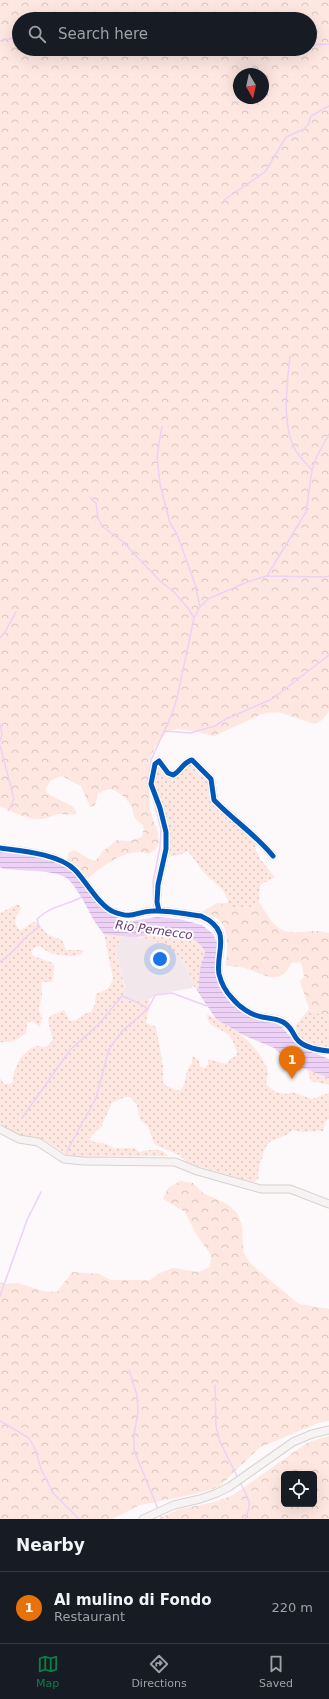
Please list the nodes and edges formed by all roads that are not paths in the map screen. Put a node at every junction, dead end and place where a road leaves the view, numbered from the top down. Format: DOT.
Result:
graph roads {
  1 [pos="0,848"];
  2 [pos="273,856"];
  3 [pos="155,911"];
  4 [pos="329,1051"];
  5 [pos="0,1129"];
  6 [pos="329,1204"];
  7 [pos="329,1430"];
  8 [pos="143,1519"];
  1 -- 3 [label="street"];
  2 -- 3 [label="street"];
  3 -- 4 [label="street"];
  5 -- 6 [label="main road"];
  7 -- 8 [label="main road"];
}
